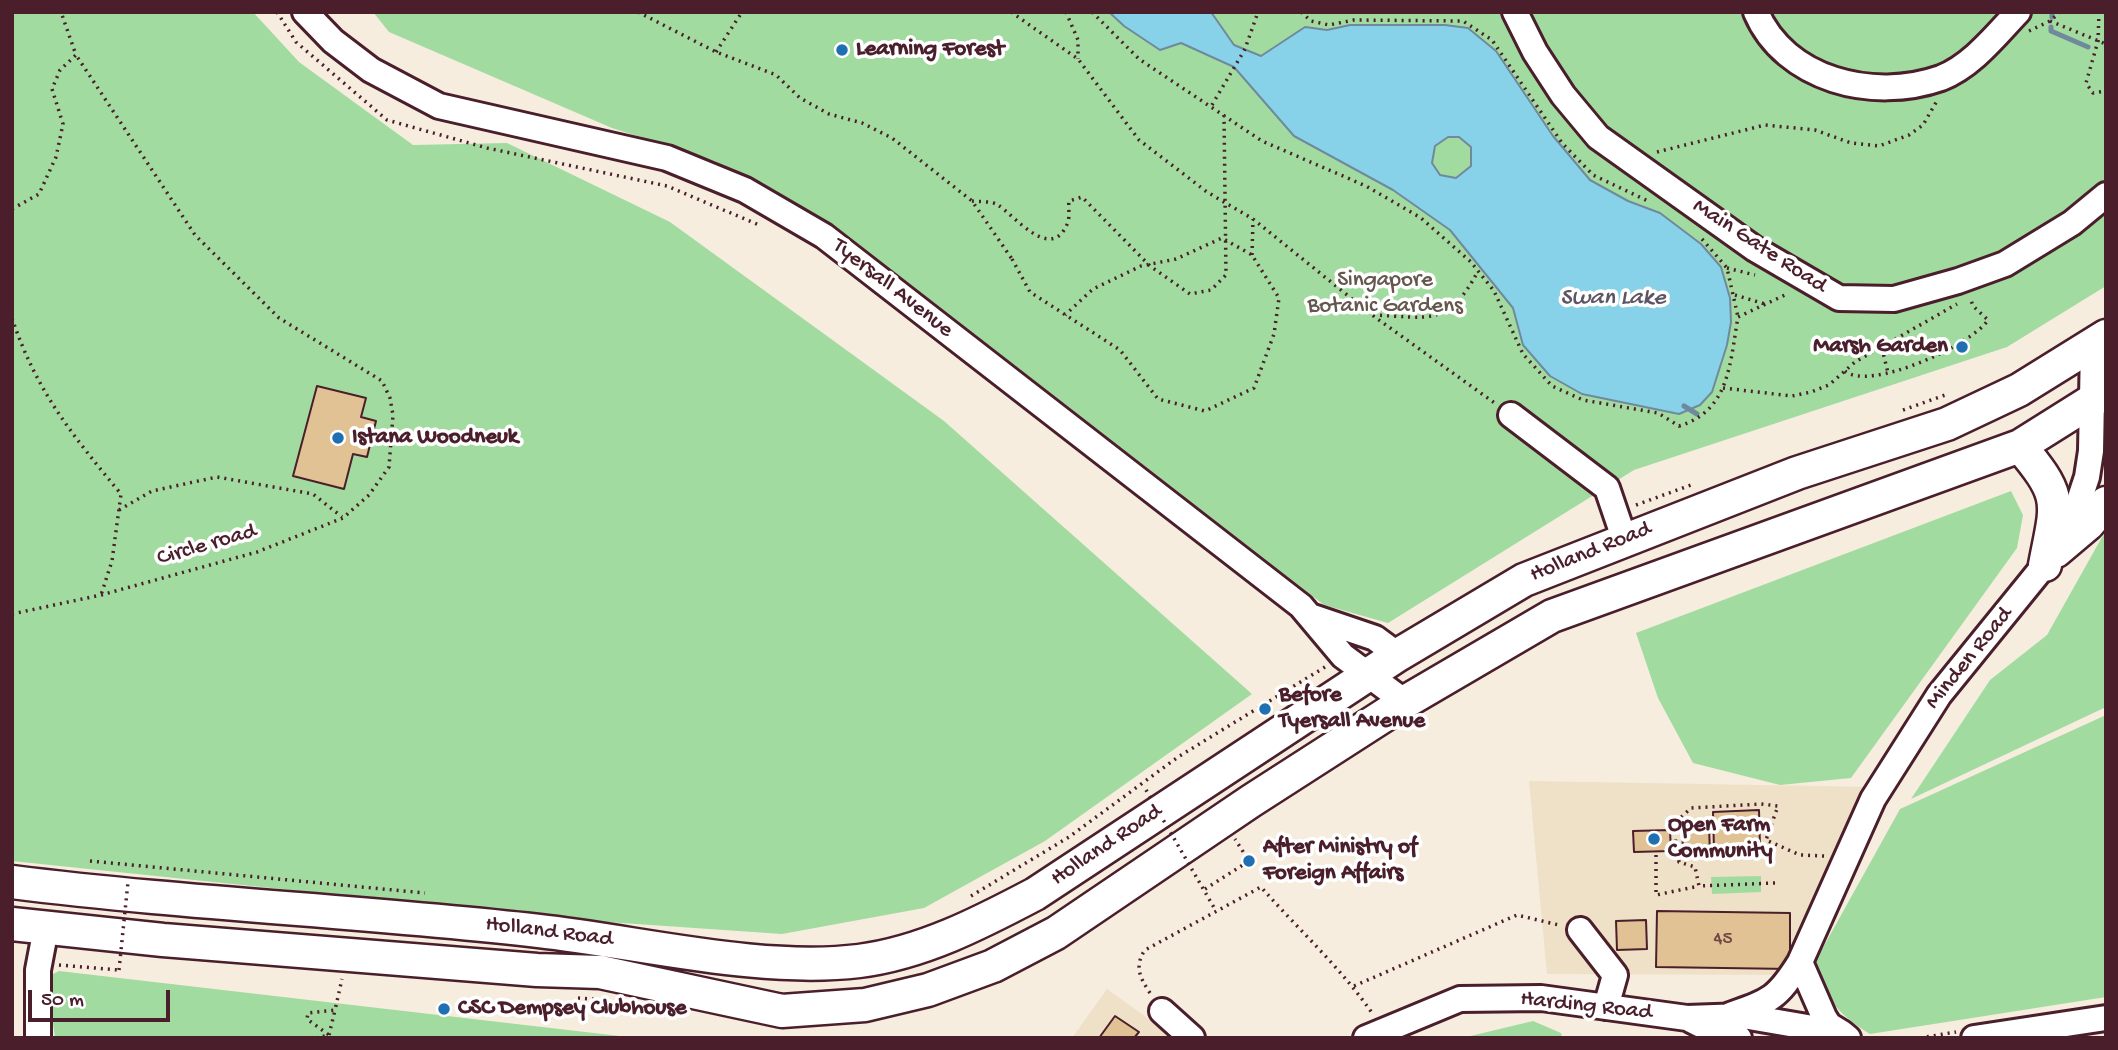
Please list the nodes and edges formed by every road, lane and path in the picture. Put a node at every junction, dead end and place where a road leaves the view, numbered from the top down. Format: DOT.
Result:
graph roads {
  1 [pos="61,12"];
  2 [pos="277,12"];
  3 [pos="305,12"];
  4 [pos="638,12"];
  5 [pos="742,12"];
  6 [pos="1011,12"];
  7 [pos="1066,12"];
  8 [pos="1092,12"];
  9 [pos="1258,12"];
  10 [pos="1301,12"];
  11 [pos="1464,12"];
  12 [pos="1494,12"];
  13 [pos="1756,12"];
  14 [pos="2018,12"];
  15 [pos="2099,12"];
  16 [pos="1463,21"];
  17 [pos="2050,21"];
  18 [pos="1520,22"];
  19 [pos="2098,41"];
  20 [pos="2106,44"];
  21 [pos="716,52"];
  22 [pos="76,55"];
  23 [pos="1079,59"];
  24 [pos="1940,78"];
  25 [pos="2106,92"];
  26 [pos="1212,105"];
  27 [pos="1224,113"];
  28 [pos="1630,160"];
  29 [pos="2106,195"];
  30 [pos="972,201"];
  31 [pos="1224,203"];
  32 [pos="1659,206"];
  33 [pos="12,209"];
  34 [pos="1253,219"];
  35 [pos="761,226"];
  36 [pos="1698,235"];
  37 [pos="1252,255"];
  38 [pos="1727,268"];
  39 [pos="1478,271"];
  40 [pos="1740,271"];
  41 [pos="1803,278"];
  42 [pos="1966,279"];
  43 [pos="1735,295"];
  44 [pos="1765,304"];
  45 [pos="1065,315"];
  46 [pos="1372,315"];
  47 [pos="1738,317"];
  48 [pos="12,318"];
  49 [pos="2100,341"];
  50 [pos="1882,348"];
  51 [pos="1845,371"];
  52 [pos="1888,373"];
  53 [pos="1723,388"];
  54 [pos="1951,393"];
  55 [pos="2098,397"];
  56 [pos="1899,411"];
  57 [pos="1511,415"];
  58 [pos="2020,446"];
  59 [pos="1693,485"];
  60 [pos="2106,503"];
  61 [pos="119,510"];
  62 [pos="343,518"];
  63 [pos="1619,526"];
  64 [pos="2050,558"];
  65 [pos="101,595"];
  66 [pos="12,614"];
  67 [pos="1312,617"];
  68 [pos="1398,655"];
  69 [pos="1343,656"];
  70 [pos="1370,674"];
  71 [pos="1405,702"];
  72 [pos="1164,767"];
  73 [pos="1170,775"];
  74 [pos="1146,790"];
  75 [pos="1656,855"];
  76 [pos="1249,860"];
  77 [pos="90,861"];
  78 [pos="1825,867"];
  79 [pos="12,882"];
  80 [pos="128,882"];
  81 [pos="1775,883"];
  82 [pos="1699,886"];
  83 [pos="1205,889"];
  84 [pos="431,895"];
  85 [pos="961,901"];
  86 [pos="297,909"];
  87 [pos="1216,911"];
  88 [pos="12,924"];
  89 [pos="46,928"];
  90 [pos="1580,930"];
  91 [pos="303,950"];
  92 [pos="348,953"];
  93 [pos="1800,962"];
  94 [pos="78,966"];
  95 [pos="1354,986"];
  96 [pos="1606,1007"];
  97 [pos="335,1010"];
  98 [pos="1162,1011"];
  99 [pos="2106,1018"];
  100 [pos="1734,1026"];
  101 [pos="1790,1030"];
  102 [pos="1375,1034"];
  103 [pos="1845,1036"];
  104 [pos="329,1037"];
  105 [pos="38,1038"];
  106 [pos="316,1038"];
  107 [pos="1192,1038"];
  108 [pos="1974,1038"];
  1 -- 22 [label="path"];
  2 -- 35 [label="path"];
  3 -- 67 [label="street, Tyersall Avenue"];
  4 -- 21 [label="path"];
  5 -- 21 [label="path"];
  6 -- 23 [label="path"];
  7 -- 23 [label="path"];
  8 -- 26 [label="path"];
  9 -- 26 [label="path"];
  10 -- 16 [label="path"];
  11 -- 16 [label="path"];
  12 -- 18 [label="street"];
  13 -- 24 [label="street"];
  14 -- 24 [label="street"];
  15 -- 19 [label="path"];
  16 -- 32 [label="path"];
  17 -- 19 [label="path"];
  18 -- 28 [label="street, Main Gate Road"];
  19 -- 20 [label="path"];
  19 -- 25 [label="path"];
  21 -- 30 [label="path"];
  22 -- 33 [label="path"];
  22 -- 62 [label="path, Circle road"];
  23 -- 31 [label="path"];
  24 -- 28 [label="path"];
  26 -- 27 [label="path"];
  27 -- 31 [label="path"];
  27 -- 39 [label="path"];
  28 -- 41 [label="street, Main Gate Road"];
  29 -- 42 [label="street, Main Gate Road"];
  30 -- 31 [label="path"];
  30 -- 45 [label="path, bridge"];
  31 -- 34 [label="path"];
  34 -- 37 [label="path"];
  34 -- 46 [label="path"];
  36 -- 38 [label="path"];
  37 -- 45 [label="path, bridge"];
  37 -- 45 [label="path, bridge"];
  38 -- 40 [label="path"];
  38 -- 43 [label="path"];
  39 -- 46 [label="path"];
  39 -- 53 [label="path"];
  41 -- 42 [label="street, Main Gate Road"];
  41 -- 44 [label="path"];
  42 -- 50 [label="path"];
  42 -- 52 [label="path"];
  43 -- 44 [label="path"];
  43 -- 47 [label="path"];
  44 -- 47 [label="path"];
  46 -- 57 [label="path"];
  47 -- 53 [label="path"];
  48 -- 61 [label="path"];
  49 -- 55 [label="street, Minden Road"];
  49 -- 63 [label="main road, Holland Road"];
  50 -- 51 [label="path"];
  50 -- 52 [label="path"];
  51 -- 52 [label="path"];
  51 -- 53 [label="path"];
  54 -- 56 [label="path"];
  55 -- 58 [label="main road, Holland Road"];
  55 -- 64 [label="street, Minden Road"];
  57 -- 63 [label="street"];
  58 -- 64 [label="main road"];
  58 -- 71 [label="main road, Holland Road"];
  59 -- 63 [label="path"];
  60 -- 64 [label="main road"];
  61 -- 62 [label="path"];
  61 -- 65 [label="path"];
  62 -- 65 [label="path, Circle road"];
  63 -- 68 [label="main road, Holland Road"];
  64 -- 93 [label="street, Minden Road"];
  65 -- 66 [label="path, Circle road"];
  67 -- 68 [label="street"];
  67 -- 69 [label="street, Tyersall Avenue"];
  68 -- 70 [label="main road, Holland Road"];
  69 -- 70 [label="street, Tyersall Avenue"];
  69 -- 72 [label="path"];
  70 -- 71 [label="street, Tyersall Avenue"];
  70 -- 86 [label="main road, Holland Road"];
  71 -- 92 [label="main road, Holland Road"];
  72 -- 73 [label="path"];
  72 -- 85 [label="path"];
  74 -- 83 [label="path, bridge"];
  75 -- 82 [label="path"];
  76 -- 83 [label="path"];
  77 -- 84 [label="path"];
  78 -- 82 [label="path"];
  79 -- 86 [label="main road, Holland Road"];
  80 -- 94 [label="path, bridge"];
  81 -- 82 [label="path"];
  83 -- 87 [label="path, bridge"];
  86 -- 91 [label="main road"];
  87 -- 95 [label="path"];
  87 -- 98 [label="path"];
  88 -- 89 [label="main road, Holland Road"];
  89 -- 91 [label="main road, Holland Road"];
  89 -- 105 [label="street"];
  90 -- 95 [label="path"];
  90 -- 96 [label="street"];
  91 -- 92 [label="main road, Holland Road"];
  92 -- 97 [label="path"];
  93 -- 100 [label="street, Minden Road"];
  93 -- 101 [label="street, Minden Road"];
  93 -- 103 [label="street"];
  95 -- 102 [label="path"];
  96 -- 100 [label="street, Harding Road"];
  96 -- 102 [label="street, Harding Road"];
  97 -- 104 [label="path"];
  97 -- 104 [label="path"];
  98 -- 107 [label="street"];
  99 -- 108 [label="street"];
  100 -- 101 [label="street, Harding Road"];
  101 -- 103 [label="street, Harding Road"];
  104 -- 106 [label="path"];
}
